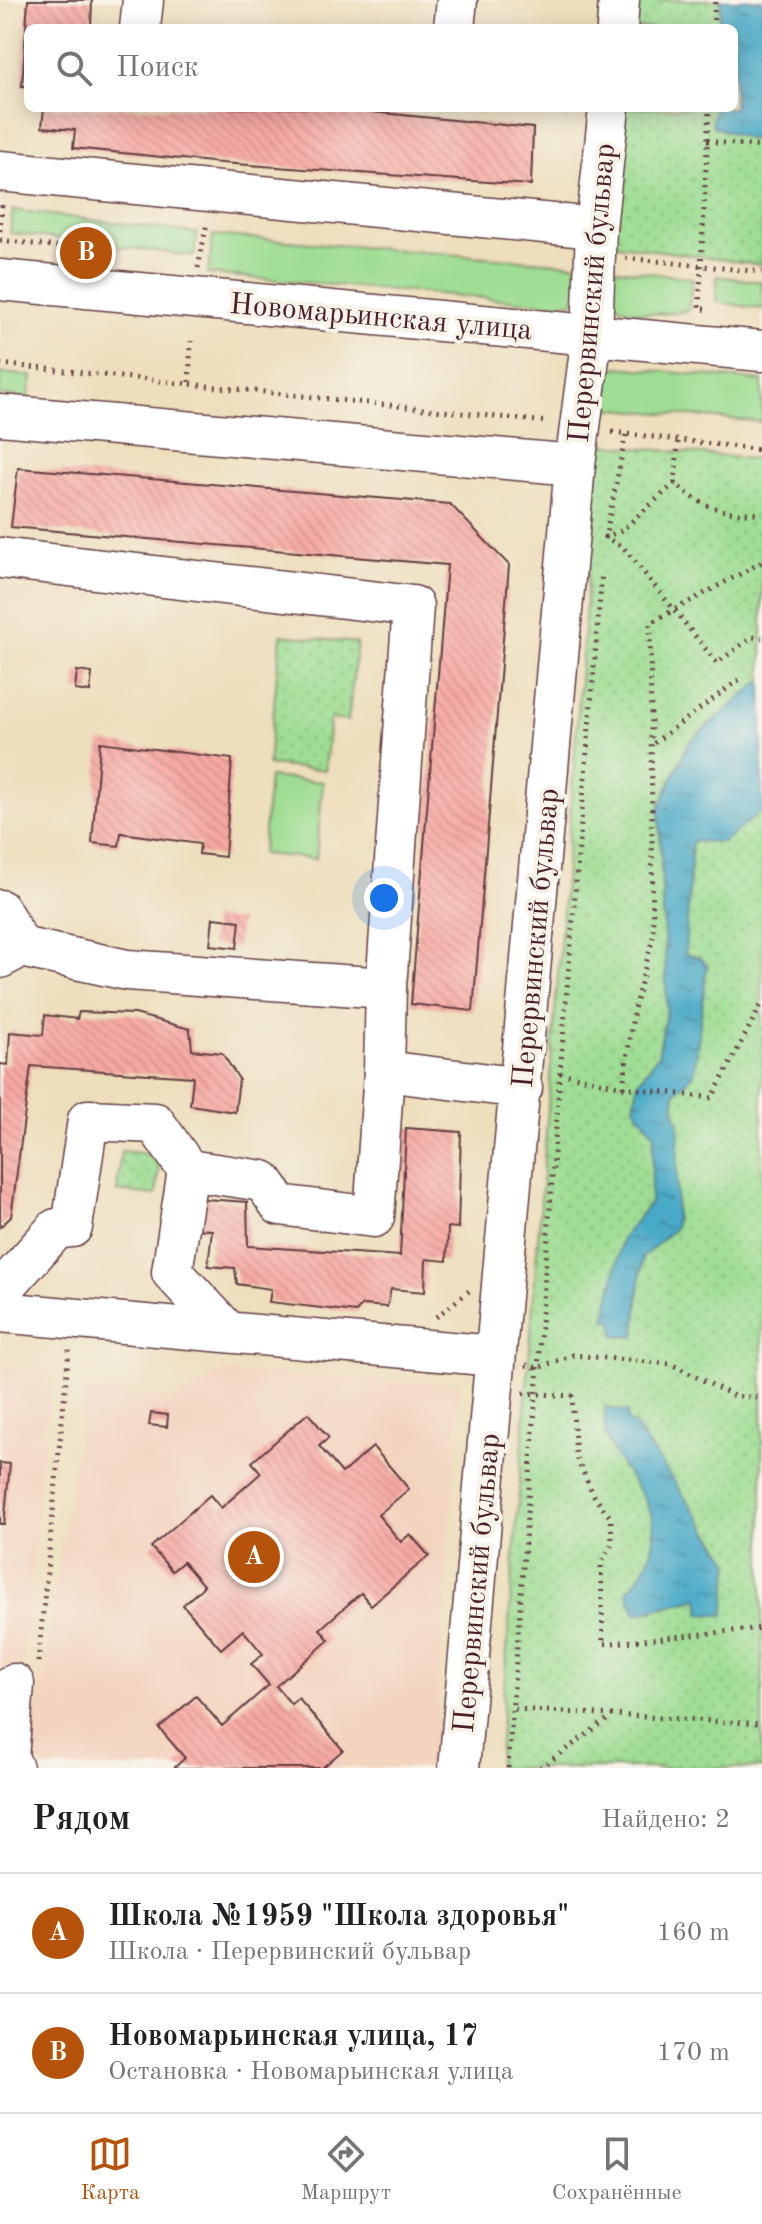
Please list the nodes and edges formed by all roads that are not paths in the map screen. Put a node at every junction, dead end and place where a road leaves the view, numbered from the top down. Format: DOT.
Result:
graph roads {
  1 [pos="143,0"];
  2 [pos="457,0"];
  3 [pos="619,0"];
  4 [pos="140,24"];
  5 [pos="454,24"];
  6 [pos="617,24"];
  7 [pos="609,112"];
  8 [pos="1,186"];
  9 [pos="596,228"];
  10 [pos="0,280"];
  11 [pos="592,335"];
  12 [pos="762,351"];
  13 [pos="0,415"];
  14 [pos="577,445"];
  15 [pos="0,558"];
  16 [pos="0,910"];
  17 [pos="10,952"];
  18 [pos="386,988"];
  19 [pos="384,1071"];
  20 [pos="522,1088"];
  21 [pos="188,1170"];
  22 [pos="0,1292"];
  23 [pos="0,1312"];
  24 [pos="228,1332"];
  25 [pos="494,1374"];
  26 [pos="13,1693"];
  27 [pos="13,1768"];
  28 [pos="459,1768"];
  1 -- 4 [label="street"];
  2 -- 5 [label="street"];
  3 -- 6 [label="street"];
  7 -- 9 [label="street, Перервинский бульвар"];
  8 -- 9 [label="street"];
  9 -- 11 [label="street, Перервинский бульвар"];
  10 -- 11 [label="street, Новомарьинская улица"];
  11 -- 12 [label="street, Новомарьинская улица"];
  11 -- 14 [label="street, Перервинский бульвар"];
  13 -- 14 [label="street"];
  14 -- 20 [label="street, Перервинский бульвар"];
  15 -- 18 [label="street"];
  16 -- 17 [label="street"];
  17 -- 18 [label="street"];
  18 -- 19 [label="street"];
  19 -- 20 [label="street"];
  19 -- 21 [label="street"];
  20 -- 25 [label="street, Перервинский бульвар"];
  21 -- 22 [label="street"];
  21 -- 24 [label="street"];
  23 -- 24 [label="street"];
  24 -- 25 [label="street"];
  25 -- 28 [label="street, Перервинский бульвар"];
  26 -- 27 [label="street"];
}
